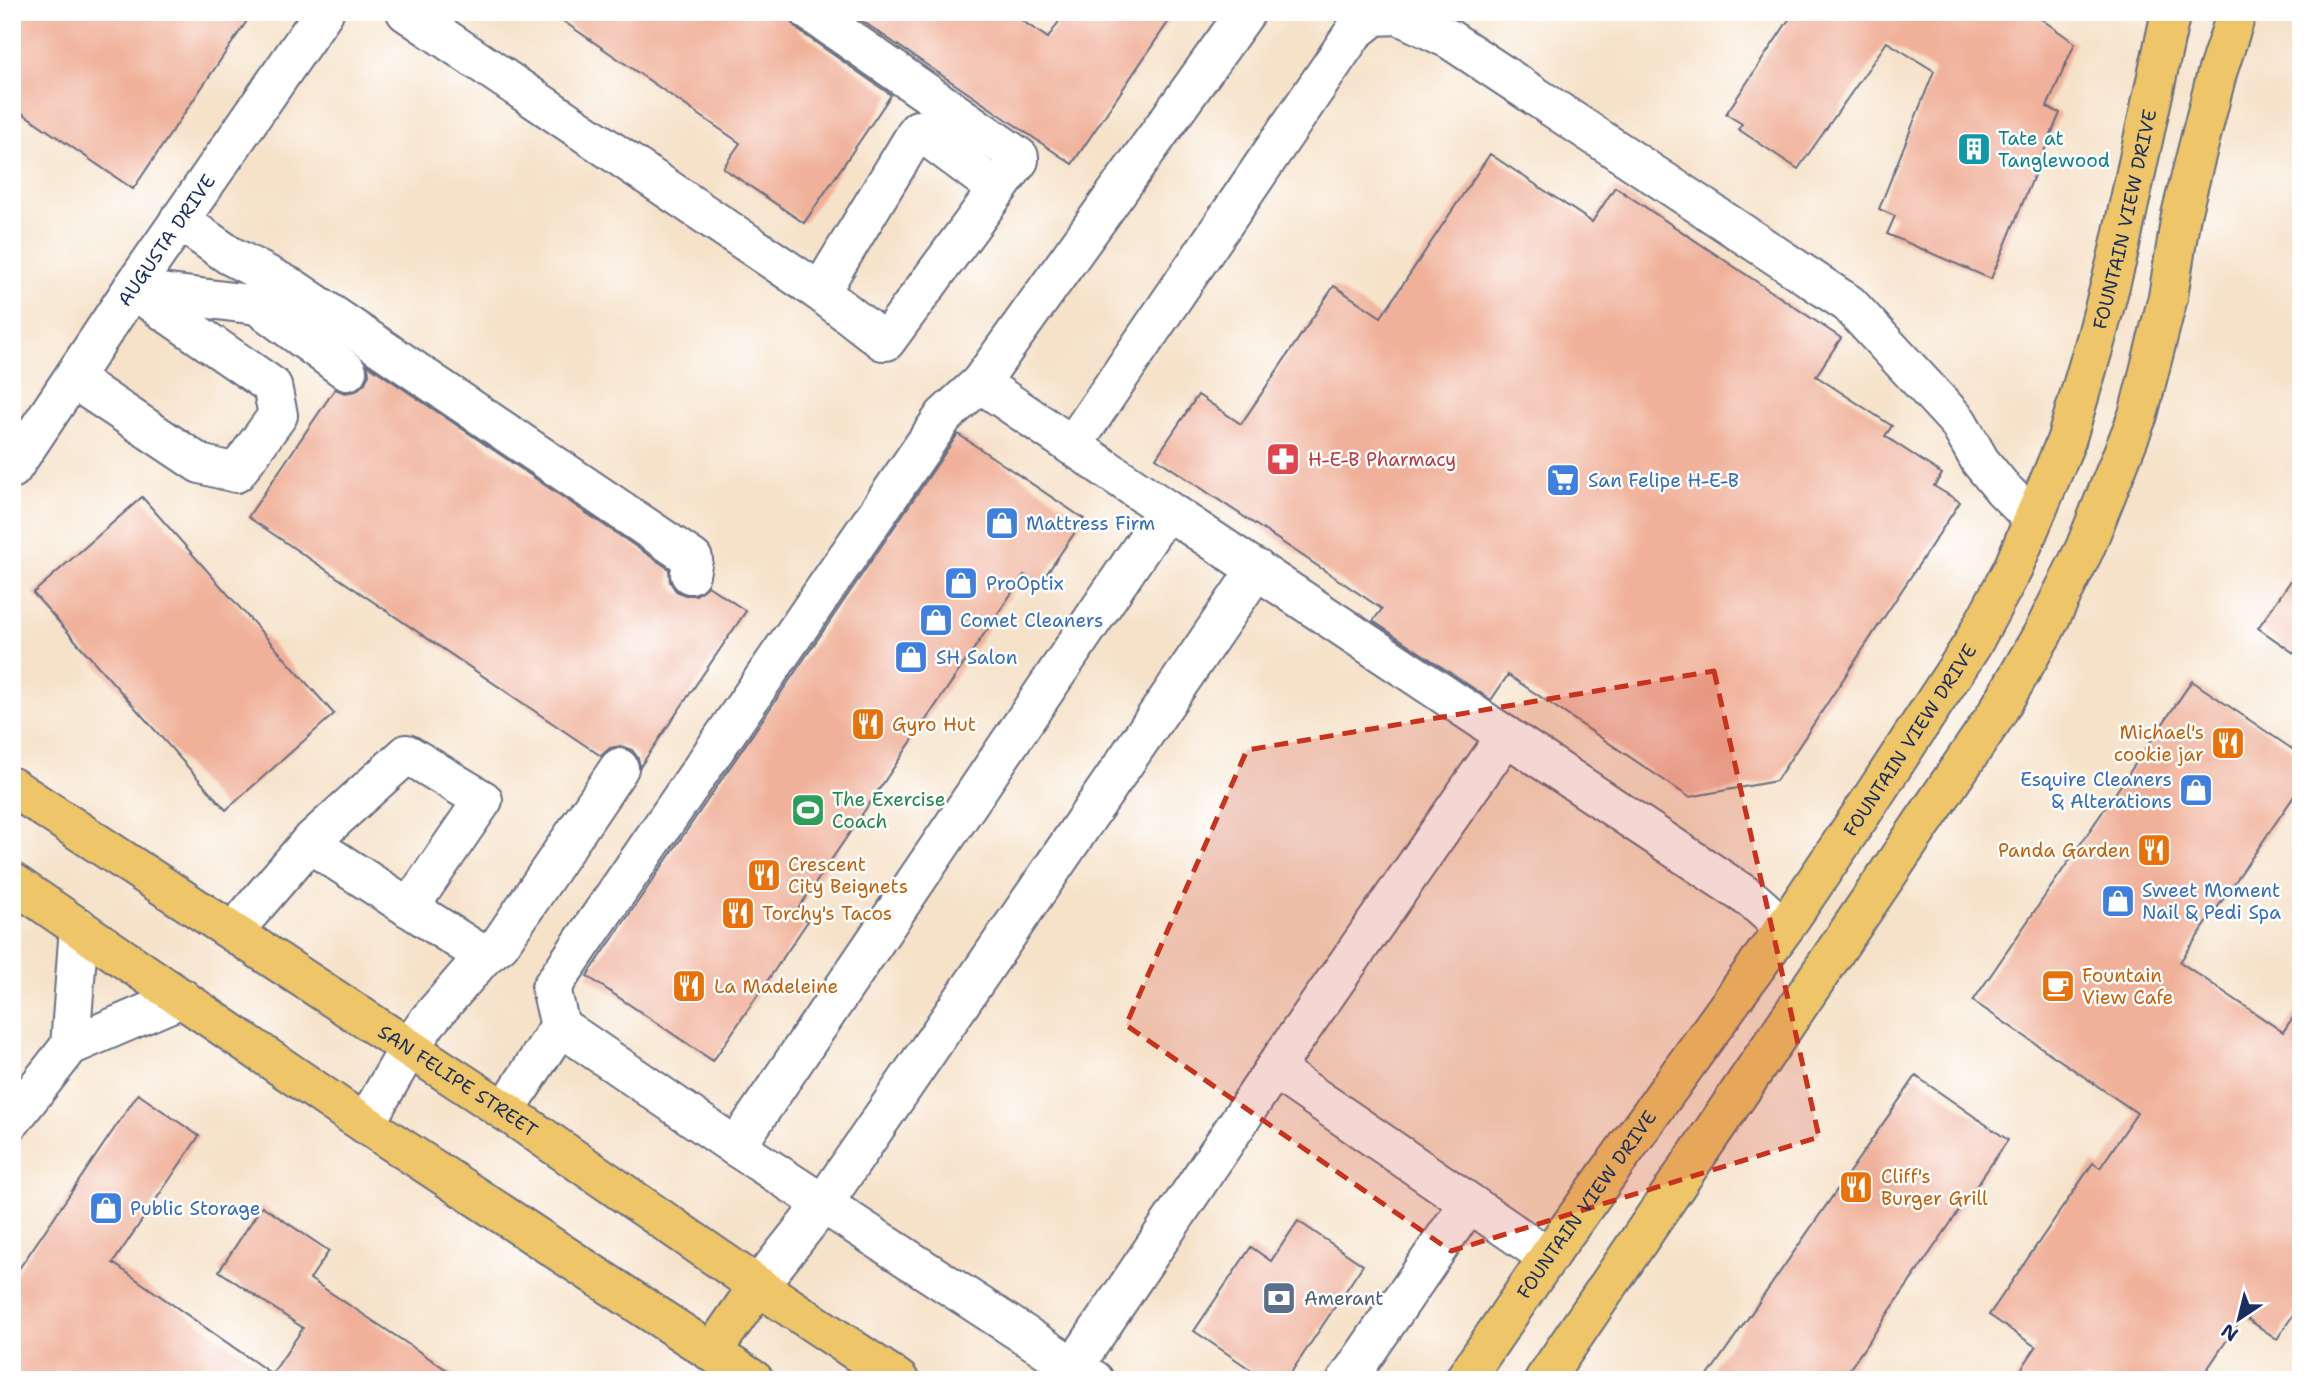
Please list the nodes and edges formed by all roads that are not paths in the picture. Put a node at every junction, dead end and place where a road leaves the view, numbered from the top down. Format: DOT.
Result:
graph roads {
  1 [pos="324,12"];
  2 [pos="406,12"];
  3 [pos="810,12"];
  4 [pos="1246,12"];
  5 [pos="2171,12"];
  6 [pos="2237,12"];
  7 [pos="1372,14"];
  8 [pos="996,188"];
  9 [pos="2127,206"];
  10 [pos="2181,215"];
  11 [pos="179,220"];
  12 [pos="132,289"];
  13 [pos="820,292"];
  14 [pos="347,371"];
  15 [pos="73,379"];
  16 [pos="980,383"];
  17 [pos="1072,446"];
  18 [pos="12,469"];
  19 [pos="1167,510"];
  20 [pos="2032,518"];
  21 [pos="2085,548"];
  22 [pos="1257,569"];
  23 [pos="690,574"];
  24 [pos="1506,736"];
  25 [pos="618,768"];
  26 [pos="12,787"];
  27 [pos="309,843"];
  28 [pos="12,882"];
  29 [pos="409,908"];
  30 [pos="79,927"];
  31 [pos="1784,928"];
  32 [pos="233,932"];
  33 [pos="484,956"];
  34 [pos="181,998"];
  35 [pos="560,1026"];
  36 [pos="70,1046"];
  37 [pos="409,1048"];
  38 [pos="1274,1069"];
  39 [pos="505,1111"];
  40 [pos="12,1120"];
  41 [pos="365,1124"];
  42 [pos="736,1147"];
  43 [pos="1469,1203"];
  44 [pos="823,1204"];
  45 [pos="1549,1257"];
  46 [pos="758,1286"];
  47 [pos="712,1352"];
  48 [pos="1077,1376"];
  49 [pos="754,1380"];
  50 [pos="899,1380"];
  51 [pos="1347,1380"];
  52 [pos="1464,1380"];
  53 [pos="1544,1380"];
  1 -- 11 [label="street, AUGUSTA DRIVE"];
  2 -- 13 [label="street"];
  3 -- 8 [label="street"];
  4 -- 16 [label="street"];
  5 -- 9 [label="main road, FOUNTAIN VIEW DRIVE"];
  6 -- 10 [label="main road"];
  7 -- 17 [label="street"];
  7 -- 20 [label="street"];
  8 -- 13 [label="street"];
  8 -- 13 [label="street"];
  9 -- 10 [label="main road"];
  9 -- 20 [label="main road, FOUNTAIN VIEW DRIVE"];
  10 -- 21 [label="main road"];
  11 -- 12 [label="street, AUGUSTA DRIVE"];
  11 -- 23 [label="street"];
  12 -- 14 [label="street"];
  12 -- 15 [label="street, AUGUSTA DRIVE"];
  12 -- 15 [label="street"];
  15 -- 18 [label="street, AUGUSTA DRIVE"];
  16 -- 17 [label="street"];
  16 -- 35 [label="street"];
  17 -- 19 [label="street"];
  19 -- 22 [label="street"];
  19 -- 42 [label="street"];
  20 -- 21 [label="main road"];
  20 -- 31 [label="main road, FOUNTAIN VIEW DRIVE"];
  21 -- 53 [label="main road"];
  22 -- 24 [label="street"];
  22 -- 44 [label="street"];
  24 -- 31 [label="street"];
  24 -- 38 [label="street"];
  25 -- 33 [label="street"];
  26 -- 32 [label="main road, SAN FELIPE STREET"];
  27 -- 29 [label="street"];
  27 -- 29 [label="street"];
  27 -- 32 [label="street"];
  28 -- 30 [label="main road"];
  29 -- 33 [label="street"];
  30 -- 34 [label="main road"];
  30 -- 36 [label="street"];
  31 -- 45 [label="main road, FOUNTAIN VIEW DRIVE"];
  32 -- 37 [label="main road, SAN FELIPE STREET"];
  33 -- 37 [label="street"];
  34 -- 36 [label="street"];
  34 -- 41 [label="main road"];
  35 -- 39 [label="street"];
  35 -- 42 [label="street"];
  36 -- 40 [label="street"];
  37 -- 39 [label="main road, SAN FELIPE STREET"];
  37 -- 41 [label="street"];
  38 -- 43 [label="street"];
  38 -- 48 [label="street"];
  39 -- 46 [label="main road, SAN FELIPE STREET"];
  41 -- 47 [label="main road"];
  42 -- 44 [label="street"];
  43 -- 45 [label="street"];
  43 -- 51 [label="street"];
  44 -- 46 [label="street"];
  44 -- 48 [label="street"];
  45 -- 52 [label="main road, FOUNTAIN VIEW DRIVE"];
  46 -- 47 [label="main road"];
  46 -- 50 [label="main road, SAN FELIPE STREET"];
  47 -- 49 [label="main road"];
}
